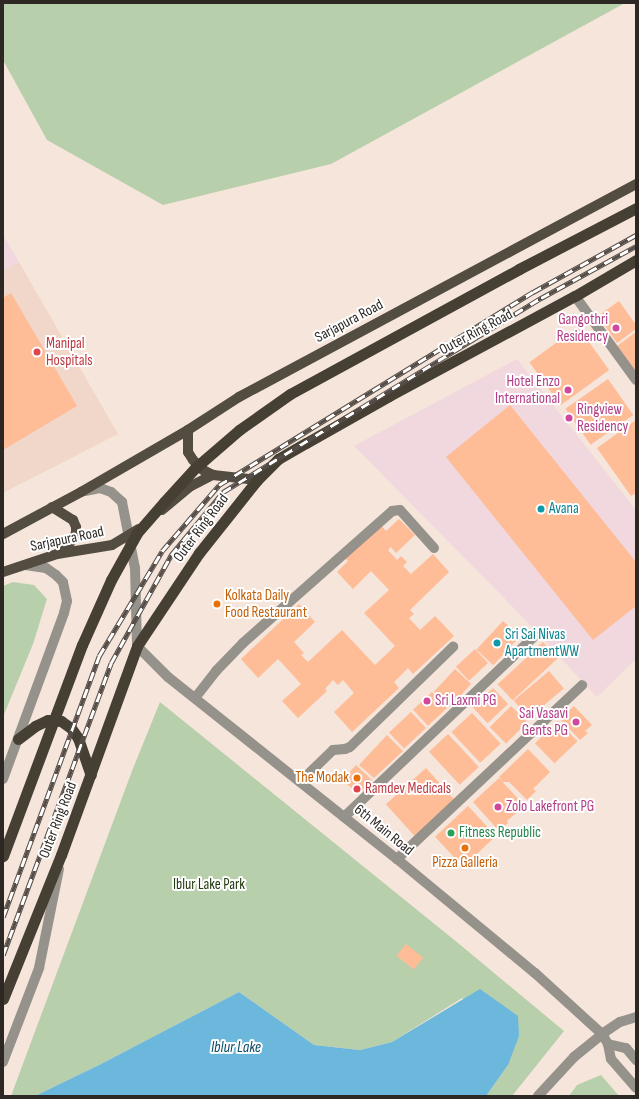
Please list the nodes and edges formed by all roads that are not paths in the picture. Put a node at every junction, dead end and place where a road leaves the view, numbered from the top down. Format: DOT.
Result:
graph roads {
  1 [pos="636,184"];
  2 [pos="636,208"];
  3 [pos="636,260"];
  4 [pos="576,296"];
  5 [pos="636,380"];
  6 [pos="188,430"];
  7 [pos="213,475"];
  8 [pos="257,480"];
  9 [pos="82,492"];
  10 [pos="52,507"];
  11 [pos="3,534"];
  12 [pos="129,536"];
  13 [pos="434,548"];
  14 [pos="57,554"];
  15 [pos="24,564"];
  16 [pos="3,572"];
  17 [pos="535,636"];
  18 [pos="137,646"];
  19 [pos="453,647"];
  20 [pos="582,685"];
  21 [pos="194,698"];
  22 [pos="18,739"];
  23 [pos="91,775"];
  24 [pos="3,779"];
  25 [pos="300,782"];
  26 [pos="344,817"];
  27 [pos="61,855"];
  28 [pos="3,856"];
  29 [pos="398,859"];
  30 [pos="3,999"];
  31 [pos="636,1017"];
  32 [pos="602,1034"];
  33 [pos="608,1044"];
  34 [pos="636,1060"];
  35 [pos="3,1062"];
  36 [pos="636,1088"];
  37 [pos="538,1096"];
  1 -- 6 [label="main road, Sarjapura Road"];
  2 -- 28 [label="highway, bridge"];
  3 -- 4 [label="highway, Outer Ring Road"];
  4 -- 5 [label="street"];
  4 -- 8 [label="highway, Outer Ring Road"];
  6 -- 7 [label="main road"];
  6 -- 9 [label="main road, Sarjapura Road"];
  7 -- 8 [label="main road"];
  7 -- 12 [label="main road, Sarjapura Road"];
  8 -- 18 [label="highway, Outer Ring Road"];
  9 -- 10 [label="main road, Sarjapura Road"];
  9 -- 12 [label="street"];
  10 -- 11 [label="main road, Sarjapura Road"];
  10 -- 14 [label="main road"];
  12 -- 14 [label="main road, Sarjapura Road"];
  12 -- 18 [label="street"];
  13 -- 21 [label="street"];
  14 -- 15 [label="main road, Sarjapura Road"];
  15 -- 16 [label="main road, Sarjapura Road"];
  15 -- 22 [label="street"];
  17 -- 26 [label="street"];
  18 -- 21 [label="street, 6th Main Road"];
  18 -- 23 [label="highway, Outer Ring Road"];
  19 -- 25 [label="street"];
  20 -- 29 [label="street"];
  21 -- 25 [label="street, 6th Main Road"];
  22 -- 23 [label="highway"];
  22 -- 24 [label="street"];
  23 -- 27 [label="highway, Outer Ring Road"];
  25 -- 26 [label="street, 6th Main Road"];
  26 -- 29 [label="street, 6th Main Road"];
  27 -- 30 [label="highway, Outer Ring Road"];
  27 -- 35 [label="street"];
  29 -- 32 [label="street, 6th Main Road"];
  31 -- 32 [label="street"];
  32 -- 33 [label="street, 6th Main Road"];
  32 -- 37 [label="street"];
  33 -- 34 [label="street"];
  33 -- 36 [label="street, 6th Main Road"];
}
